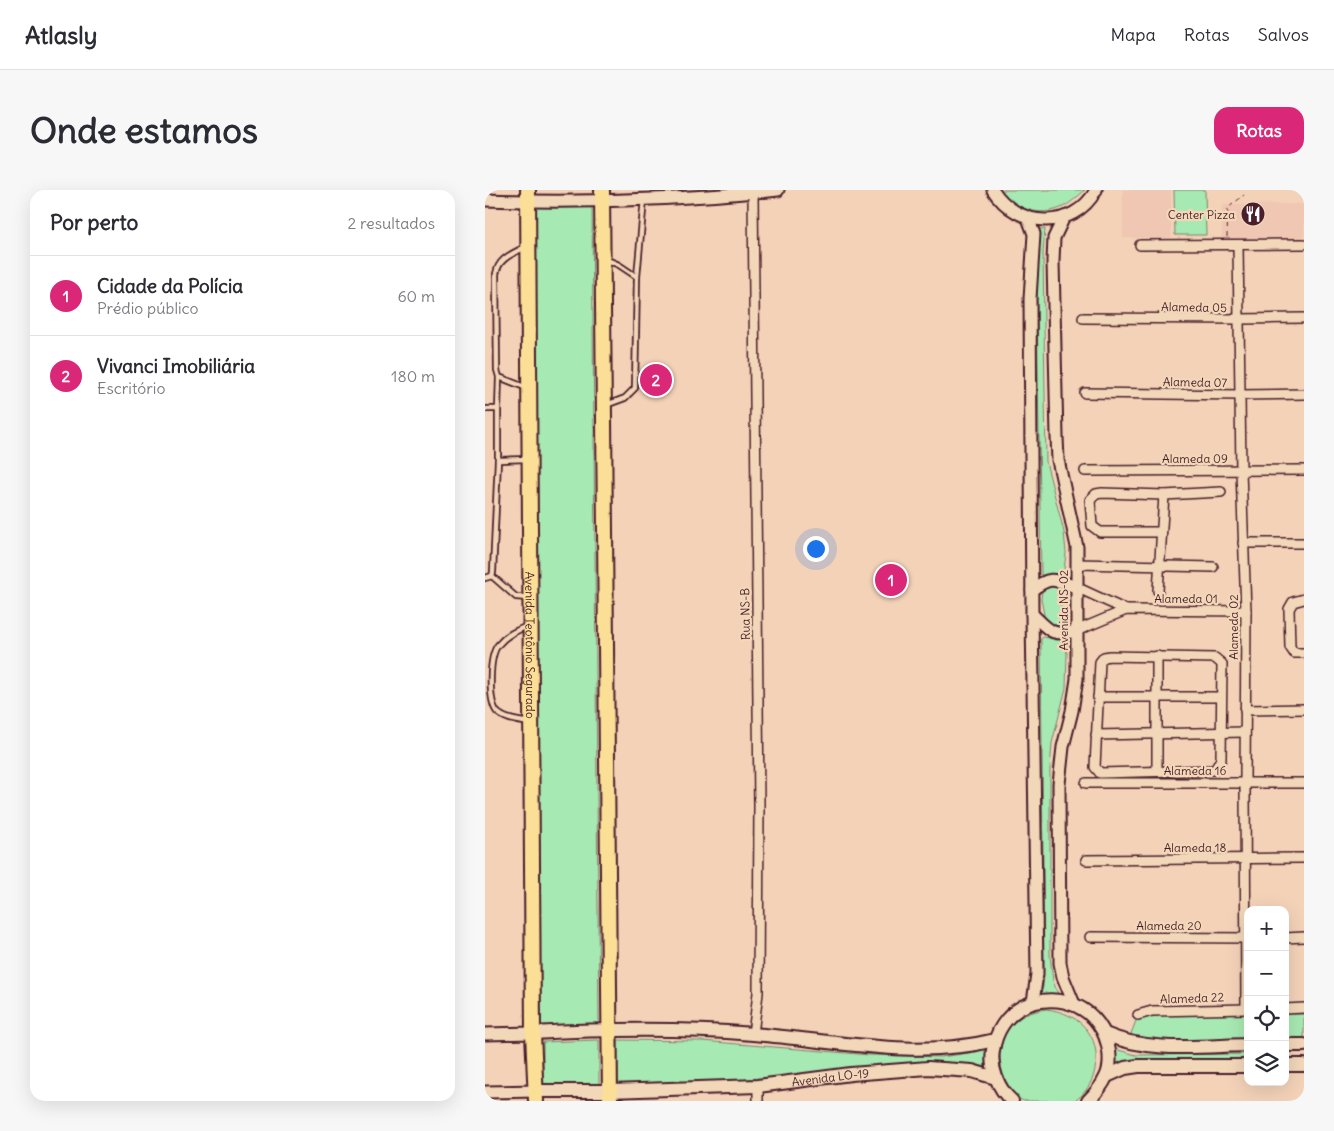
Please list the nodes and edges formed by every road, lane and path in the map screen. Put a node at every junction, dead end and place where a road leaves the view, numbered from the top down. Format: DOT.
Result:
graph roads {
  1 [pos="661,190"];
  2 [pos="778,190"];
  3 [pos="993,190"];
  4 [pos="1096,190"];
  5 [pos="759,192"];
  6 [pos="527,195"];
  7 [pos="603,195"];
  8 [pos="1244,195"];
  9 [pos="678,197"];
  10 [pos="644,198"];
  11 [pos="485,200"];
  12 [pos="1063,217"];
  13 [pos="1028,218"];
  14 [pos="1304,244"];
  15 [pos="1140,245"];
  16 [pos="1227,245"];
  17 [pos="1238,245"];
  18 [pos="528,246"];
  19 [pos="603,258"];
  20 [pos="637,277"];
  21 [pos="1083,318"];
  22 [pos="1304,318"];
  23 [pos="1239,320"];
  24 [pos="499,377"];
  25 [pos="529,389"];
  26 [pos="1085,393"];
  27 [pos="1304,394"];
  28 [pos="1241,395"];
  29 [pos="604,405"];
  30 [pos="485,409"];
  31 [pos="498,409"];
  32 [pos="530,459"];
  33 [pos="498,460"];
  34 [pos="1304,470"];
  35 [pos="1085,471"];
  36 [pos="1241,471"];
  37 [pos="1221,492"];
  38 [pos="1164,495"];
  39 [pos="1161,532"];
  40 [pos="1243,543"];
  41 [pos="1304,543"];
  42 [pos="1077,564"];
  43 [pos="1159,567"];
  44 [pos="1213,567"];
  45 [pos="492,576"];
  46 [pos="485,578"];
  47 [pos="1076,587"];
  48 [pos="1031,590"];
  49 [pos="1157,591"];
  50 [pos="531,598"];
  51 [pos="1304,599"];
  52 [pos="1126,610"];
  53 [pos="1246,611"];
  54 [pos="1032,614"];
  55 [pos="531,625"];
  56 [pos="1076,631"];
  57 [pos="1304,653"];
  58 [pos="1157,656"];
  59 [pos="1099,696"];
  60 [pos="1157,697"];
  61 [pos="1221,697"];
  62 [pos="485,704"];
  63 [pos="492,704"];
  64 [pos="1304,709"];
  65 [pos="1245,710"];
  66 [pos="531,723"];
  67 [pos="1221,732"];
  68 [pos="1245,732"];
  69 [pos="1156,733"];
  70 [pos="1096,735"];
  71 [pos="1157,771"];
  72 [pos="1304,782"];
  73 [pos="1086,783"];
  74 [pos="1245,783"];
  75 [pos="1304,858"];
  76 [pos="1245,859"];
  77 [pos="1086,860"];
  78 [pos="1246,906"];
  79 [pos="1090,937"];
  80 [pos="1304,937"];
  81 [pos="1244,938"];
  82 [pos="1289,938"];
  83 [pos="1247,951"];
  84 [pos="1247,996"];
  85 [pos="1033,1002"];
  86 [pos="1074,1004"];
  87 [pos="1304,1008"];
  88 [pos="1244,1009"];
  89 [pos="1289,1009"];
  90 [pos="1138,1015"];
  91 [pos="610,1029"];
  92 [pos="533,1033"];
  93 [pos="485,1034"];
  94 [pos="753,1034"];
  95 [pos="1105,1034"];
  96 [pos="995,1040"];
  97 [pos="1244,1045"];
  98 [pos="1289,1045"];
  99 [pos="1304,1045"];
  100 [pos="1289,1065"];
  101 [pos="1304,1065"];
  102 [pos="1244,1066"];
  103 [pos="1107,1076"];
  104 [pos="996,1078"];
  105 [pos="758,1086"];
  106 [pos="485,1092"];
  107 [pos="536,1096"];
  108 [pos="610,1096"];
  109 [pos="758,1101"];
  110 [pos="1012,1101"];
  111 [pos="1088,1101"];
  1 -- 9 [label="street"];
  2 -- 5 [label="street"];
  3 -- 13 [label="street"];
  4 -- 12 [label="street"];
  5 -- 9 [label="street"];
  5 -- 94 [label="street, Rua NS-B"];
  6 -- 7 [label="street"];
  6 -- 11 [label="street"];
  6 -- 18 [label="main road, Avenida Teotônio Segurado"];
  7 -- 10 [label="street"];
  7 -- 19 [label="main road"];
  8 -- 16 [label="path"];
  9 -- 10 [label="street"];
  10 -- 20 [label="lane"];
  12 -- 13 [label="street"];
  12 -- 42 [label="street, Avenida NS-02"];
  13 -- 48 [label="street"];
  14 -- 17 [label="street"];
  15 -- 16 [label="street"];
  16 -- 17 [label="street"];
  17 -- 23 [label="street, Alameda 02"];
  18 -- 24 [label="lane"];
  18 -- 25 [label="main road, Avenida Teotônio Segurado"];
  19 -- 20 [label="lane"];
  19 -- 29 [label="main road"];
  20 -- 29 [label="lane"];
  21 -- 23 [label="street, Alameda 05"];
  22 -- 23 [label="street, Alameda 05"];
  23 -- 28 [label="street, Alameda 02"];
  24 -- 25 [label="lane"];
  24 -- 31 [label="lane"];
  25 -- 32 [label="main road, Avenida Teotônio Segurado"];
  26 -- 28 [label="street, Alameda 07"];
  27 -- 28 [label="street, Alameda 07"];
  28 -- 36 [label="street, Alameda 02"];
  29 -- 91 [label="main road"];
  30 -- 31 [label="lane"];
  31 -- 33 [label="lane"];
  32 -- 33 [label="lane"];
  32 -- 50 [label="main road, Avenida Teotônio Segurado"];
  33 -- 45 [label="lane"];
  34 -- 36 [label="street, Alameda 09"];
  35 -- 36 [label="street, Alameda 09"];
  36 -- 40 [label="street, Alameda 02"];
  37 -- 38 [label="street"];
  38 -- 39 [label="street"];
  38 -- 39 [label="street"];
  39 -- 43 [label="street"];
  40 -- 41 [label="street"];
  40 -- 53 [label="street, Alameda 02"];
  42 -- 43 [label="street"];
  42 -- 47 [label="street, Avenida NS-02"];
  43 -- 44 [label="street"];
  43 -- 49 [label="street"];
  45 -- 46 [label="lane"];
  45 -- 50 [label="lane"];
  47 -- 48 [label="street"];
  47 -- 52 [label="street, Alameda 01"];
  47 -- 56 [label="street, Avenida NS-02"];
  48 -- 54 [label="street"];
  50 -- 55 [label="main road, Avenida Teotônio Segurado"];
  51 -- 57 [label="street"];
  52 -- 53 [label="street, Alameda 01"];
  52 -- 56 [label="street, Alameda 01"];
  53 -- 65 [label="street, Alameda 02"];
  54 -- 56 [label="street"];
  54 -- 85 [label="street"];
  55 -- 63 [label="lane"];
  55 -- 66 [label="main road, Avenida Teotônio Segurado"];
  56 -- 86 [label="street, Avenida NS-02"];
  58 -- 59 [label="street"];
  58 -- 60 [label="street"];
  58 -- 61 [label="street"];
  59 -- 60 [label="street"];
  59 -- 70 [label="street"];
  60 -- 61 [label="street"];
  60 -- 69 [label="street"];
  61 -- 67 [label="street"];
  62 -- 63 [label="lane"];
  63 -- 66 [label="lane"];
  64 -- 65 [label="street"];
  65 -- 68 [label="street, Alameda 02"];
  66 -- 92 [label="main road, Avenida Teotônio Segurado"];
  67 -- 68 [label="street"];
  67 -- 69 [label="street"];
  67 -- 71 [label="street"];
  68 -- 74 [label="street, Alameda 02"];
  69 -- 70 [label="street"];
  69 -- 71 [label="street"];
  70 -- 71 [label="street"];
  72 -- 74 [label="street, Alameda 16"];
  73 -- 74 [label="street, Alameda 16"];
  74 -- 76 [label="street, Alameda 02"];
  75 -- 76 [label="street, Alameda 18"];
  76 -- 77 [label="street, Alameda 18"];
  76 -- 78 [label="street, Alameda 02"];
  79 -- 81 [label="street, Alameda 20"];
  80 -- 82 [label="street"];
  83 -- 84 [label="street, Alameda 02"];
  85 -- 86 [label="main road"];
  85 -- 96 [label="main road"];
  86 -- 95 [label="main road"];
  87 -- 89 [label="street"];
  88 -- 90 [label="street, Alameda 22"];
  91 -- 92 [label="main road"];
  91 -- 94 [label="main road"];
  91 -- 108 [label="main road"];
  92 -- 93 [label="street"];
  92 -- 107 [label="main road, Avenida Teotônio Segurado"];
  94 -- 96 [label="main road"];
  95 -- 97 [label="main road"];
  95 -- 103 [label="main road"];
  96 -- 104 [label="main road"];
  98 -- 99 [label="main road"];
  100 -- 101 [label="main road"];
  102 -- 103 [label="main road"];
  103 -- 111 [label="main road"];
  104 -- 105 [label="main road, Avenida LO-19"];
  104 -- 110 [label="main road"];
  105 -- 108 [label="main road, Avenida LO-19"];
  105 -- 109 [label="street"];
  106 -- 107 [label="street, Avenida LO-19"];
  107 -- 108 [label="main road, Avenida LO-19"];
}
